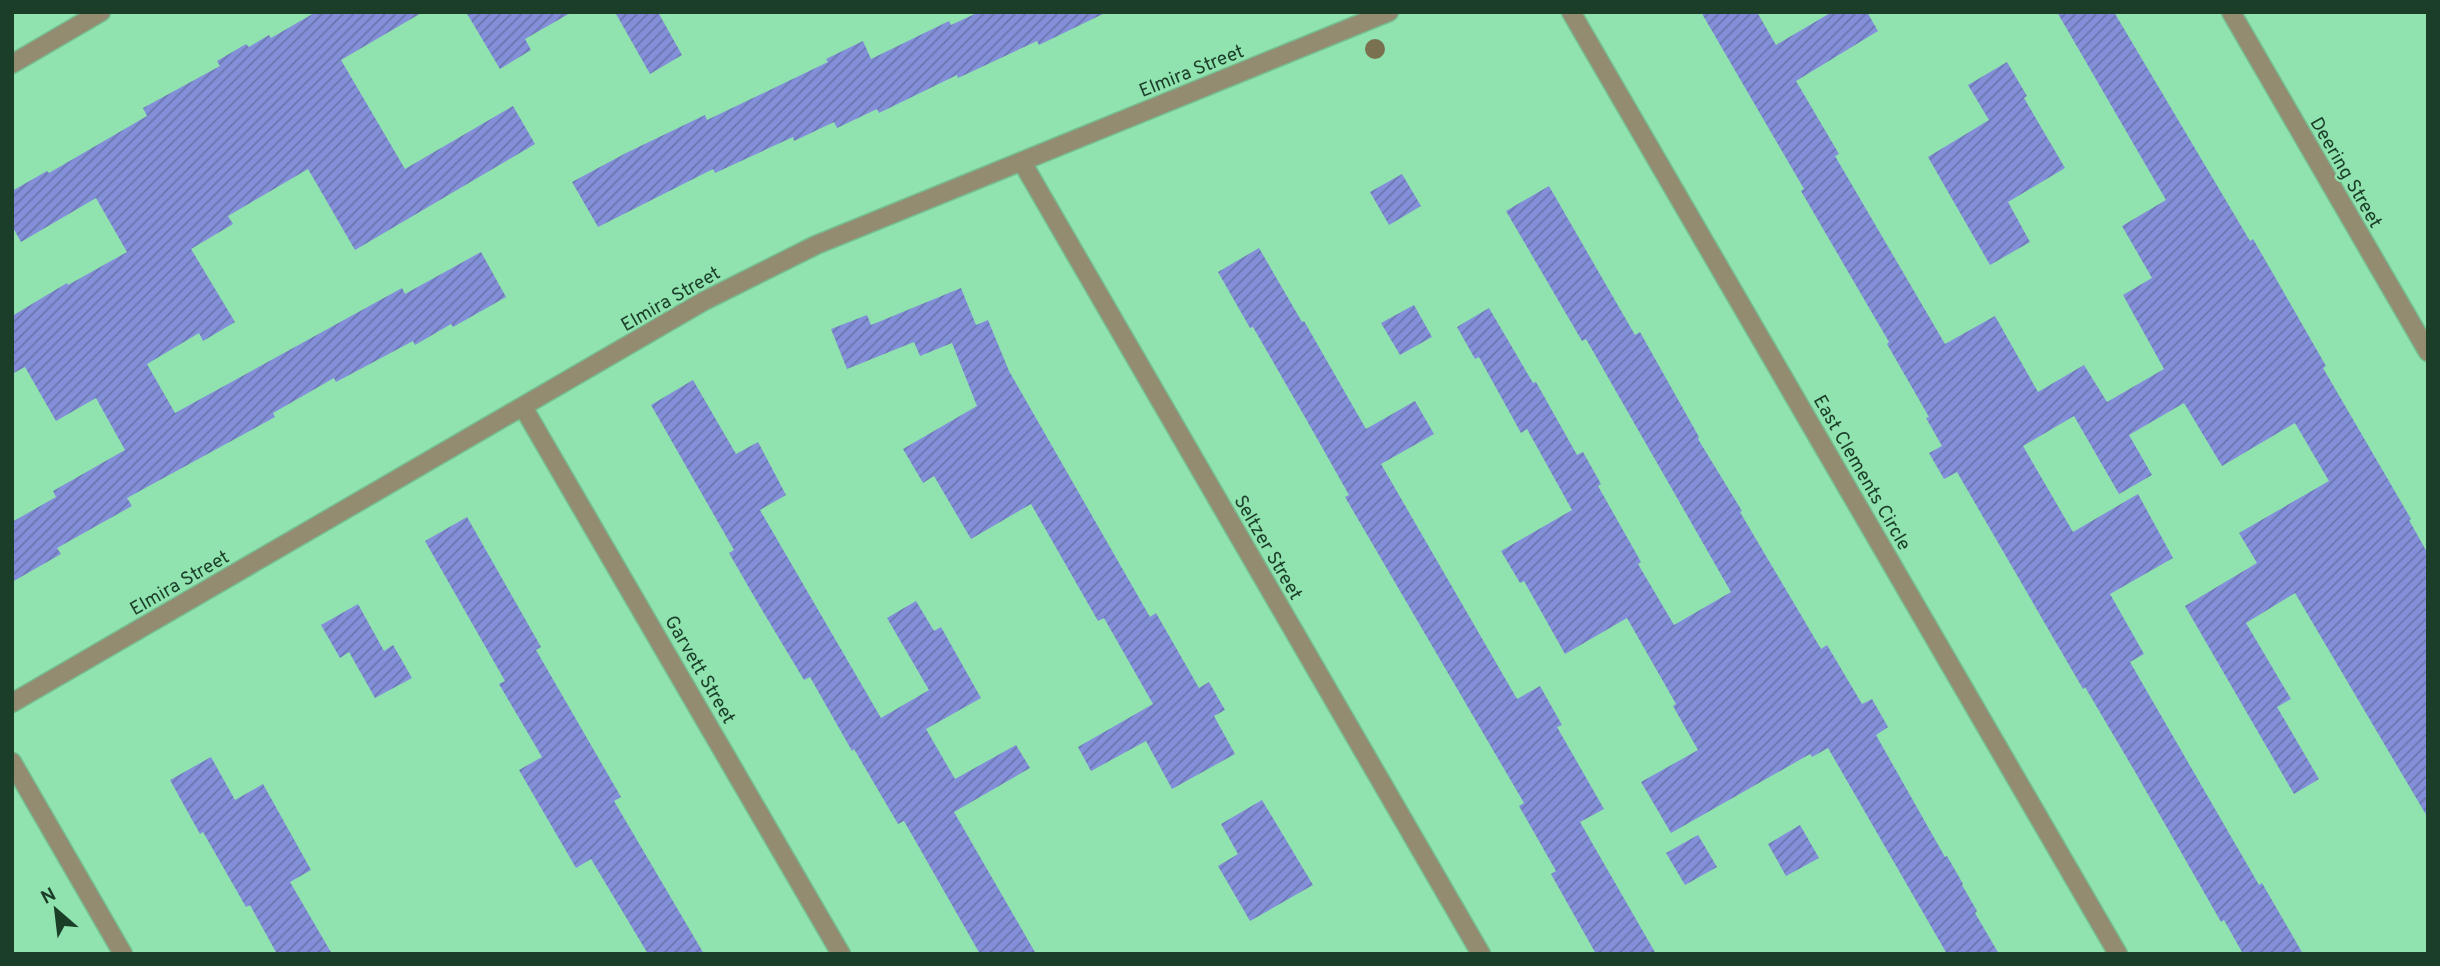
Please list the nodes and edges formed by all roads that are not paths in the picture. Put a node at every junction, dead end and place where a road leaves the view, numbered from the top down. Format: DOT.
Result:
graph roads {
  1 [pos="101,12"];
  2 [pos="1389,12"];
  3 [pos="1571,12"];
  4 [pos="2231,12"];
  5 [pos="12,64"];
  6 [pos="1022,162"];
  7 [pos="2428,352"];
  8 [pos="523,407"];
  9 [pos="12,704"];
  10 [pos="12,762"];
  11 [pos="123,954"];
  12 [pos="841,954"];
  13 [pos="1481,954"];
  14 [pos="2118,954"];
  1 -- 5 [label="street"];
  2 -- 6 [label="street, Elmira Street"];
  3 -- 14 [label="street, East Clements Circle"];
  4 -- 7 [label="street, Deering Street"];
  6 -- 8 [label="street, Elmira Street"];
  6 -- 13 [label="street, Seltzer Street"];
  8 -- 9 [label="street, Elmira Street"];
  8 -- 12 [label="street, Garvett Street"];
  10 -- 11 [label="street"];
}
